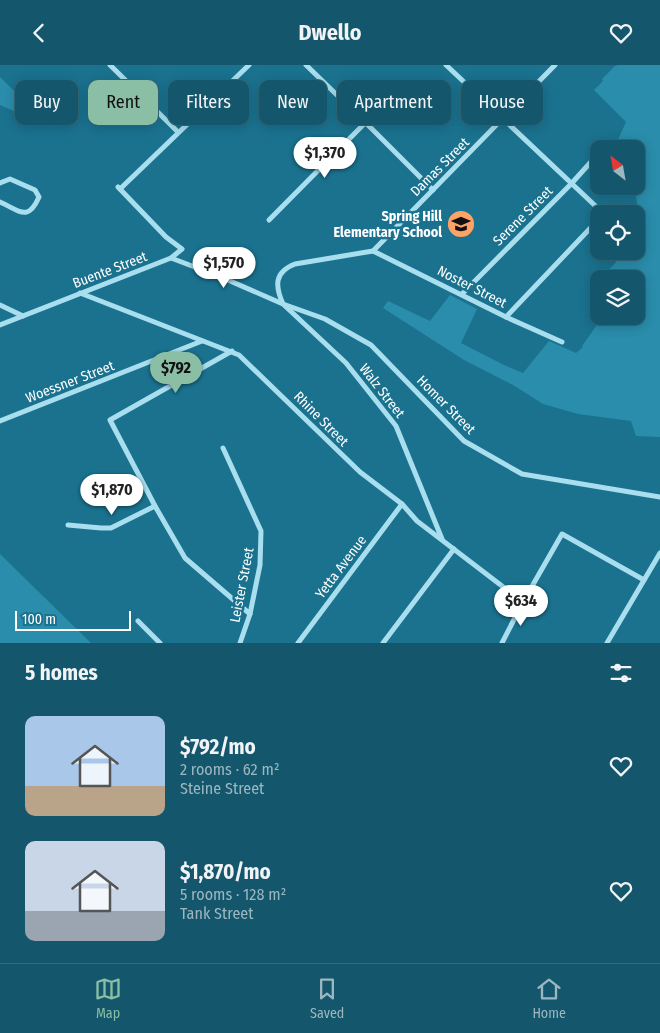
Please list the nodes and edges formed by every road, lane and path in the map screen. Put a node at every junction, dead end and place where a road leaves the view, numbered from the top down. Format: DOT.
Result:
graph roads {
  1 [pos="110,65"];
  2 [pos="249,65"];
  3 [pos="306,65"];
  4 [pos="446,65"];
  5 [pos="555,65"];
  6 [pos="462,80"];
  7 [pos="541,80"];
  8 [pos="337,95"];
  9 [pos="363,125"];
  10 [pos="367,125"];
  11 [pos="497,125"];
  12 [pos="509,125"];
  13 [pos="178,132"];
  14 [pos="590,163"];
  15 [pos="0,183"];
  16 [pos="571,184"];
  17 [pos="433,191"];
  18 [pos="0,202"];
  19 [pos="594,205"];
  20 [pos="269,220"];
  21 [pos="590,228"];
  22 [pos="373,251"];
  23 [pos="171,258"];
  24 [pos="80,293"];
  25 [pos="462,294"];
  26 [pos="0,305"];
  27 [pos="283,305"];
  28 [pos="23,316"];
  29 [pos="506,317"];
  30 [pos="0,325"];
  31 [pos="203,341"];
  32 [pos="562,342"];
  33 [pos="232,351"];
  34 [pos="0,421"];
  35 [pos="223,448"];
  36 [pos="660,497"];
  37 [pos="402,504"];
  38 [pos="155,506"];
  39 [pos="68,525"];
  40 [pos="443,541"];
  41 [pos="454,549"];
  42 [pos="660,553"];
  43 [pos="644,580"];
  44 [pos="522,602"];
  45 [pos="250,614"];
  46 [pos="138,621"];
  47 [pos="160,643"];
  48 [pos="240,643"];
  49 [pos="298,643"];
  50 [pos="383,643"];
  51 [pos="502,643"];
  52 [pos="607,643"];
  1 -- 13 [label="street"];
  2 -- 13 [label="street"];
  3 -- 8 [label="street"];
  4 -- 6 [label="street"];
  5 -- 7 [label="street, Damas Street"];
  9 -- 20 [label="street"];
  10 -- 17 [label="street"];
  11 -- 17 [label="street, Damas Street"];
  12 -- 16 [label="street"];
  13 -- 23 [label="street"];
  14 -- 16 [label="street, Serene Street"];
  15 -- 18 [label="street"];
  16 -- 19 [label="street"];
  16 -- 25 [label="street, Serene Street"];
  17 -- 22 [label="street, Damas Street"];
  21 -- 29 [label="street"];
  22 -- 25 [label="street, Noster Street"];
  22 -- 27 [label="street"];
  23 -- 24 [label="street, Buente Street"];
  23 -- 27 [label="street"];
  24 -- 28 [label="street, Buente Street"];
  24 -- 31 [label="street, Rhine Street"];
  25 -- 29 [label="street, Noster Street"];
  26 -- 28 [label="street"];
  27 -- 36 [label="street, Homer Street"];
  27 -- 40 [label="street, Walz Street"];
  28 -- 30 [label="street, Buente Street"];
  29 -- 32 [label="street, Noster Street"];
  31 -- 33 [label="street, Rhine Street"];
  31 -- 34 [label="street, Woessner Street"];
  33 -- 37 [label="street, Rhine Street"];
  33 -- 38 [label="street"];
  35 -- 45 [label="street, Leister Street"];
  37 -- 40 [label="street, Rhine Street"];
  37 -- 49 [label="street, Yetta Avenue"];
  38 -- 39 [label="street"];
  38 -- 45 [label="street"];
  40 -- 41 [label="street, Rhine Street"];
  41 -- 44 [label="street, Rhine Street"];
  41 -- 50 [label="street"];
  42 -- 43 [label="street"];
  43 -- 44 [label="street"];
  43 -- 52 [label="street"];
  44 -- 51 [label="street"];
  45 -- 48 [label="street, Leister Street"];
  46 -- 47 [label="street"];
}
